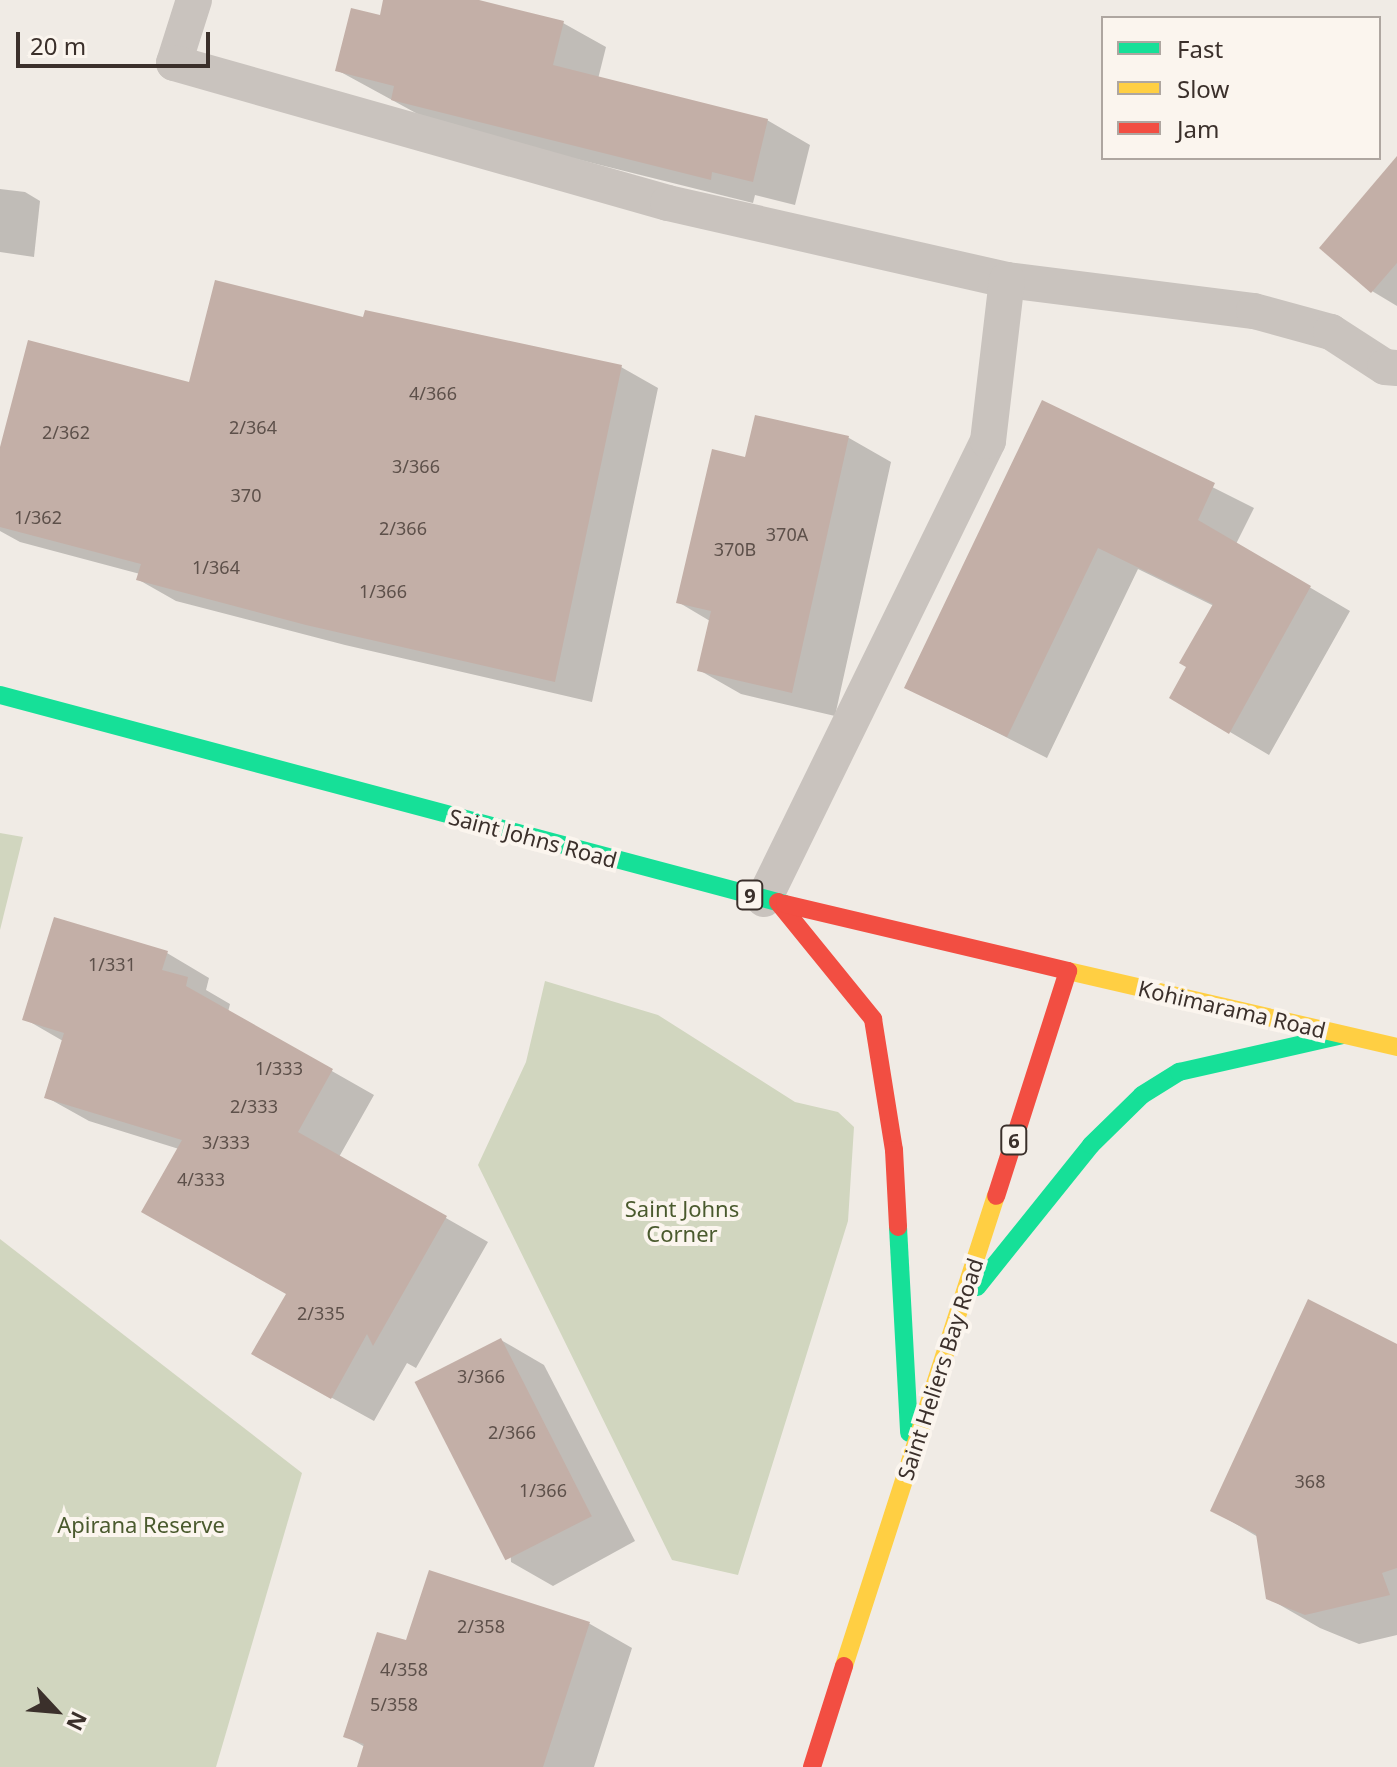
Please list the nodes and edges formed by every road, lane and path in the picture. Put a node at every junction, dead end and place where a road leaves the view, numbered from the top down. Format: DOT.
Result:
graph roads {
  1 [pos="194,0"];
  2 [pos="1007,280"];
  3 [pos="1397,368"];
  4 [pos="0,695"];
  5 [pos="771,901"];
  6 [pos="1068,971"];
  7 [pos="1343,1035"];
  8 [pos="1397,1047"];
  9 [pos="959,1309"];
  10 [pos="911,1459"];
  11 [pos="812,1767"];
  1 -- 2 [label="lane"];
  2 -- 3 [label="lane"];
  2 -- 5 [label="lane"];
  4 -- 5 [label="main road, Saint Johns Road / 9"];
  5 -- 6 [label="main road, Saint Johns Road / 9"];
  5 -- 10 [label="main road"];
  6 -- 7 [label="main road, Kohimarama Road"];
  6 -- 9 [label="main road, Saint Heliers Bay Road / 6"];
  7 -- 8 [label="main road, Kohimarama Road"];
  7 -- 9 [label="main road"];
  9 -- 10 [label="main road, Saint Heliers Bay Road / 6"];
  10 -- 11 [label="main road, Saint Heliers Bay Road / 6"];
}
